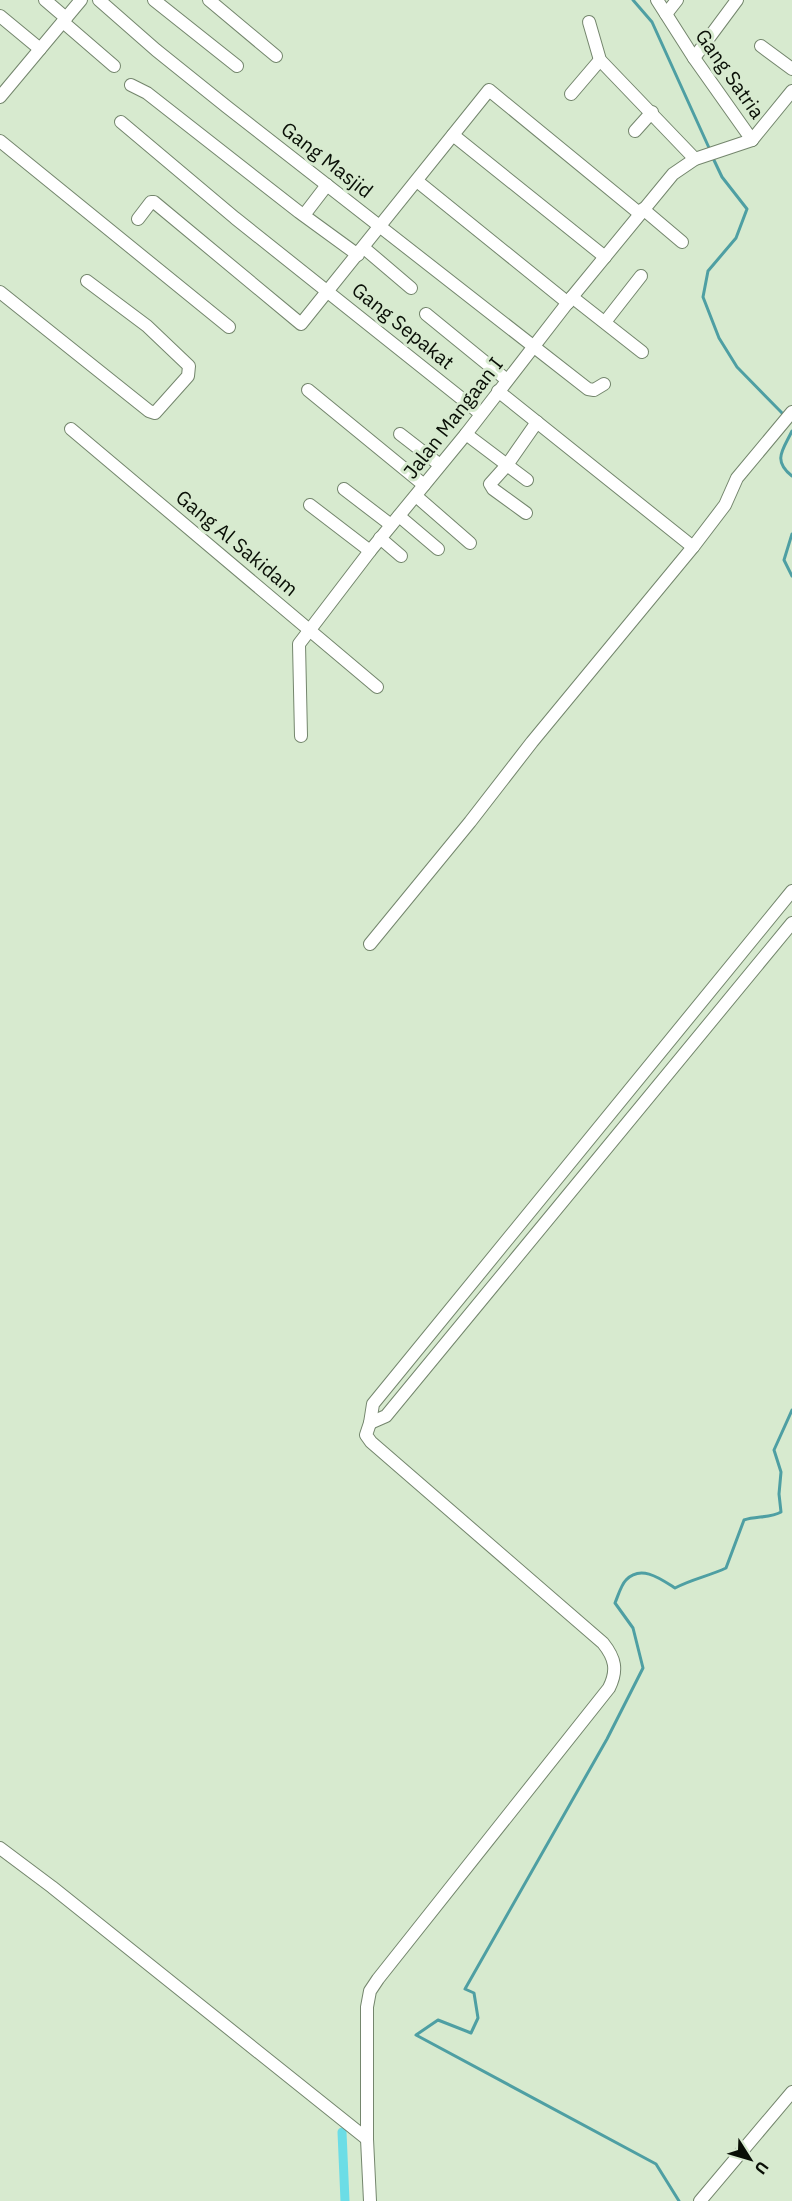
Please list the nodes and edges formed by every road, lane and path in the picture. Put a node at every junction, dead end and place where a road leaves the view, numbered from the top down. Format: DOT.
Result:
graph roads {
  1 [pos="45,0"];
  2 [pos="81,0"];
  3 [pos="99,0"];
  4 [pos="154,0"];
  5 [pos="209,0"];
  6 [pos="657,0"];
  7 [pos="677,0"];
  8 [pos="737,0"];
  9 [pos="666,14"];
  10 [pos="0,16"];
  11 [pos="64,20"];
  12 [pos="589,22"];
  13 [pos="762,46"];
  14 [pos="40,49"];
  15 [pos="276,56"];
  16 [pos="694,58"];
  17 [pos="600,60"];
  18 [pos="114,66"];
  19 [pos="237,66"];
  20 [pos="792,69"];
  21 [pos="131,85"];
  22 [pos="792,91"];
  23 [pos="571,94"];
  24 [pos="0,97"];
  25 [pos="652,112"];
  26 [pos="121,122"];
  27 [pos="635,131"];
  28 [pos="453,135"];
  29 [pos="752,140"];
  30 [pos="0,141"];
  31 [pos="705,156"];
  32 [pos="417,181"];
  33 [pos="327,185"];
  34 [pos="641,211"];
  35 [pos="304,215"];
  36 [pos="138,219"];
  37 [pos="380,227"];
  38 [pos="682,242"];
  39 [pos="361,252"];
  40 [pos="605,257"];
  41 [pos="641,276"];
  42 [pos="87,281"];
  43 [pos="411,288"];
  44 [pos="329,291"];
  45 [pos="0,292"];
  46 [pos="570,300"];
  47 [pos="426,314"];
  48 [pos="605,322"];
  49 [pos="229,327"];
  50 [pos="533,348"];
  51 [pos="642,352"];
  52 [pos="507,380"];
  53 [pos="604,384"];
  54 [pos="308,390"];
  55 [pos="498,391"];
  56 [pos="481,414"];
  57 [pos="789,415"];
  58 [pos="537,422"];
  59 [pos="71,429"];
  60 [pos="400,434"];
  61 [pos="466,434"];
  62 [pos="440,465"];
  63 [pos="507,465"];
  64 [pos="526,480"];
  65 [pos="424,485"];
  66 [pos="344,489"];
  67 [pos="416,496"];
  68 [pos="310,505"];
  69 [pos="526,513"];
  70 [pos="395,521"];
  71 [pos="380,538"];
  72 [pos="470,543"];
  73 [pos="693,547"];
  74 [pos="438,549"];
  75 [pos="370,551"];
  76 [pos="401,556"];
  77 [pos="310,628"];
  78 [pos="377,687"];
  79 [pos="301,736"];
  80 [pos="792,891"];
  81 [pos="792,923"];
  82 [pos="370,944"];
  83 [pos="370,1423"];
  84 [pos="0,1848"];
  85 [pos="792,2092"];
  86 [pos="367,2139"];
  87 [pos="370,2201"];
  88 [pos="700,2201"];
  1 -- 11 [label="street"];
  2 -- 11 [label="street"];
  3 -- 33 [label="street, Gang Masjid"];
  4 -- 19 [label="street"];
  5 -- 15 [label="street"];
  6 -- 9 [label="street, Gang Satria"];
  7 -- 9 [label="street"];
  8 -- 16 [label="street"];
  9 -- 16 [label="street, Gang Satria"];
  10 -- 14 [label="street"];
  11 -- 14 [label="street"];
  11 -- 18 [label="street"];
  12 -- 17 [label="street"];
  13 -- 20 [label="street"];
  14 -- 24 [label="street"];
  16 -- 29 [label="street, Gang Satria"];
  17 -- 23 [label="street"];
  17 -- 25 [label="street"];
  21 -- 35 [label="street"];
  22 -- 29 [label="street"];
  25 -- 27 [label="street"];
  25 -- 31 [label="street"];
  26 -- 44 [label="street, Gang Sepakat"];
  28 -- 32 [label="street"];
  28 -- 34 [label="street"];
  28 -- 40 [label="street"];
  29 -- 31 [label="street, Jalan Mangaan I"];
  30 -- 49 [label="street"];
  31 -- 34 [label="street, Jalan Mangaan I"];
  32 -- 37 [label="street"];
  32 -- 46 [label="street"];
  33 -- 35 [label="street"];
  33 -- 37 [label="street, Gang Masjid"];
  34 -- 38 [label="street"];
  34 -- 40 [label="street, Jalan Mangaan I"];
  35 -- 39 [label="street"];
  36 -- 44 [label="street"];
  37 -- 39 [label="street"];
  37 -- 50 [label="street, Gang Masjid"];
  39 -- 43 [label="street"];
  39 -- 44 [label="street"];
  40 -- 46 [label="street, Jalan Mangaan I"];
  41 -- 48 [label="street"];
  42 -- 45 [label="street"];
  44 -- 56 [label="street, Gang Sepakat"];
  46 -- 48 [label="street"];
  46 -- 50 [label="street, Jalan Mangaan I"];
  47 -- 52 [label="street"];
  48 -- 51 [label="street"];
  50 -- 52 [label="street, Jalan Mangaan I"];
  50 -- 53 [label="street, Gang Masjid"];
  52 -- 55 [label="street, Jalan Mangaan I"];
  54 -- 65 [label="street"];
  55 -- 56 [label="street, Jalan Mangaan I"];
  55 -- 58 [label="street"];
  56 -- 61 [label="street, Jalan Mangaan I"];
  57 -- 73 [label="street"];
  58 -- 63 [label="street"];
  58 -- 73 [label="street"];
  59 -- 77 [label="street, Gang Al Sakidam"];
  60 -- 62 [label="street"];
  61 -- 62 [label="street, Jalan Mangaan I"];
  61 -- 63 [label="street"];
  62 -- 65 [label="street, Jalan Mangaan I"];
  63 -- 64 [label="street"];
  63 -- 69 [label="street"];
  65 -- 67 [label="street, Jalan Mangaan I"];
  66 -- 70 [label="street"];
  67 -- 70 [label="street, Jalan Mangaan I"];
  67 -- 72 [label="street"];
  68 -- 75 [label="street"];
  70 -- 71 [label="street, Jalan Mangaan I"];
  70 -- 74 [label="street"];
  71 -- 75 [label="street, Jalan Mangaan I"];
  71 -- 76 [label="street"];
  73 -- 82 [label="street"];
  75 -- 77 [label="street, Jalan Mangaan I"];
  77 -- 78 [label="street, Gang Al Sakidam"];
  77 -- 79 [label="street, Jalan Mangaan I"];
  80 -- 83 [label="street"];
  81 -- 83 [label="street"];
  83 -- 86 [label="street"];
  84 -- 86 [label="street"];
  85 -- 88 [label="street"];
  86 -- 87 [label="street"];
}
